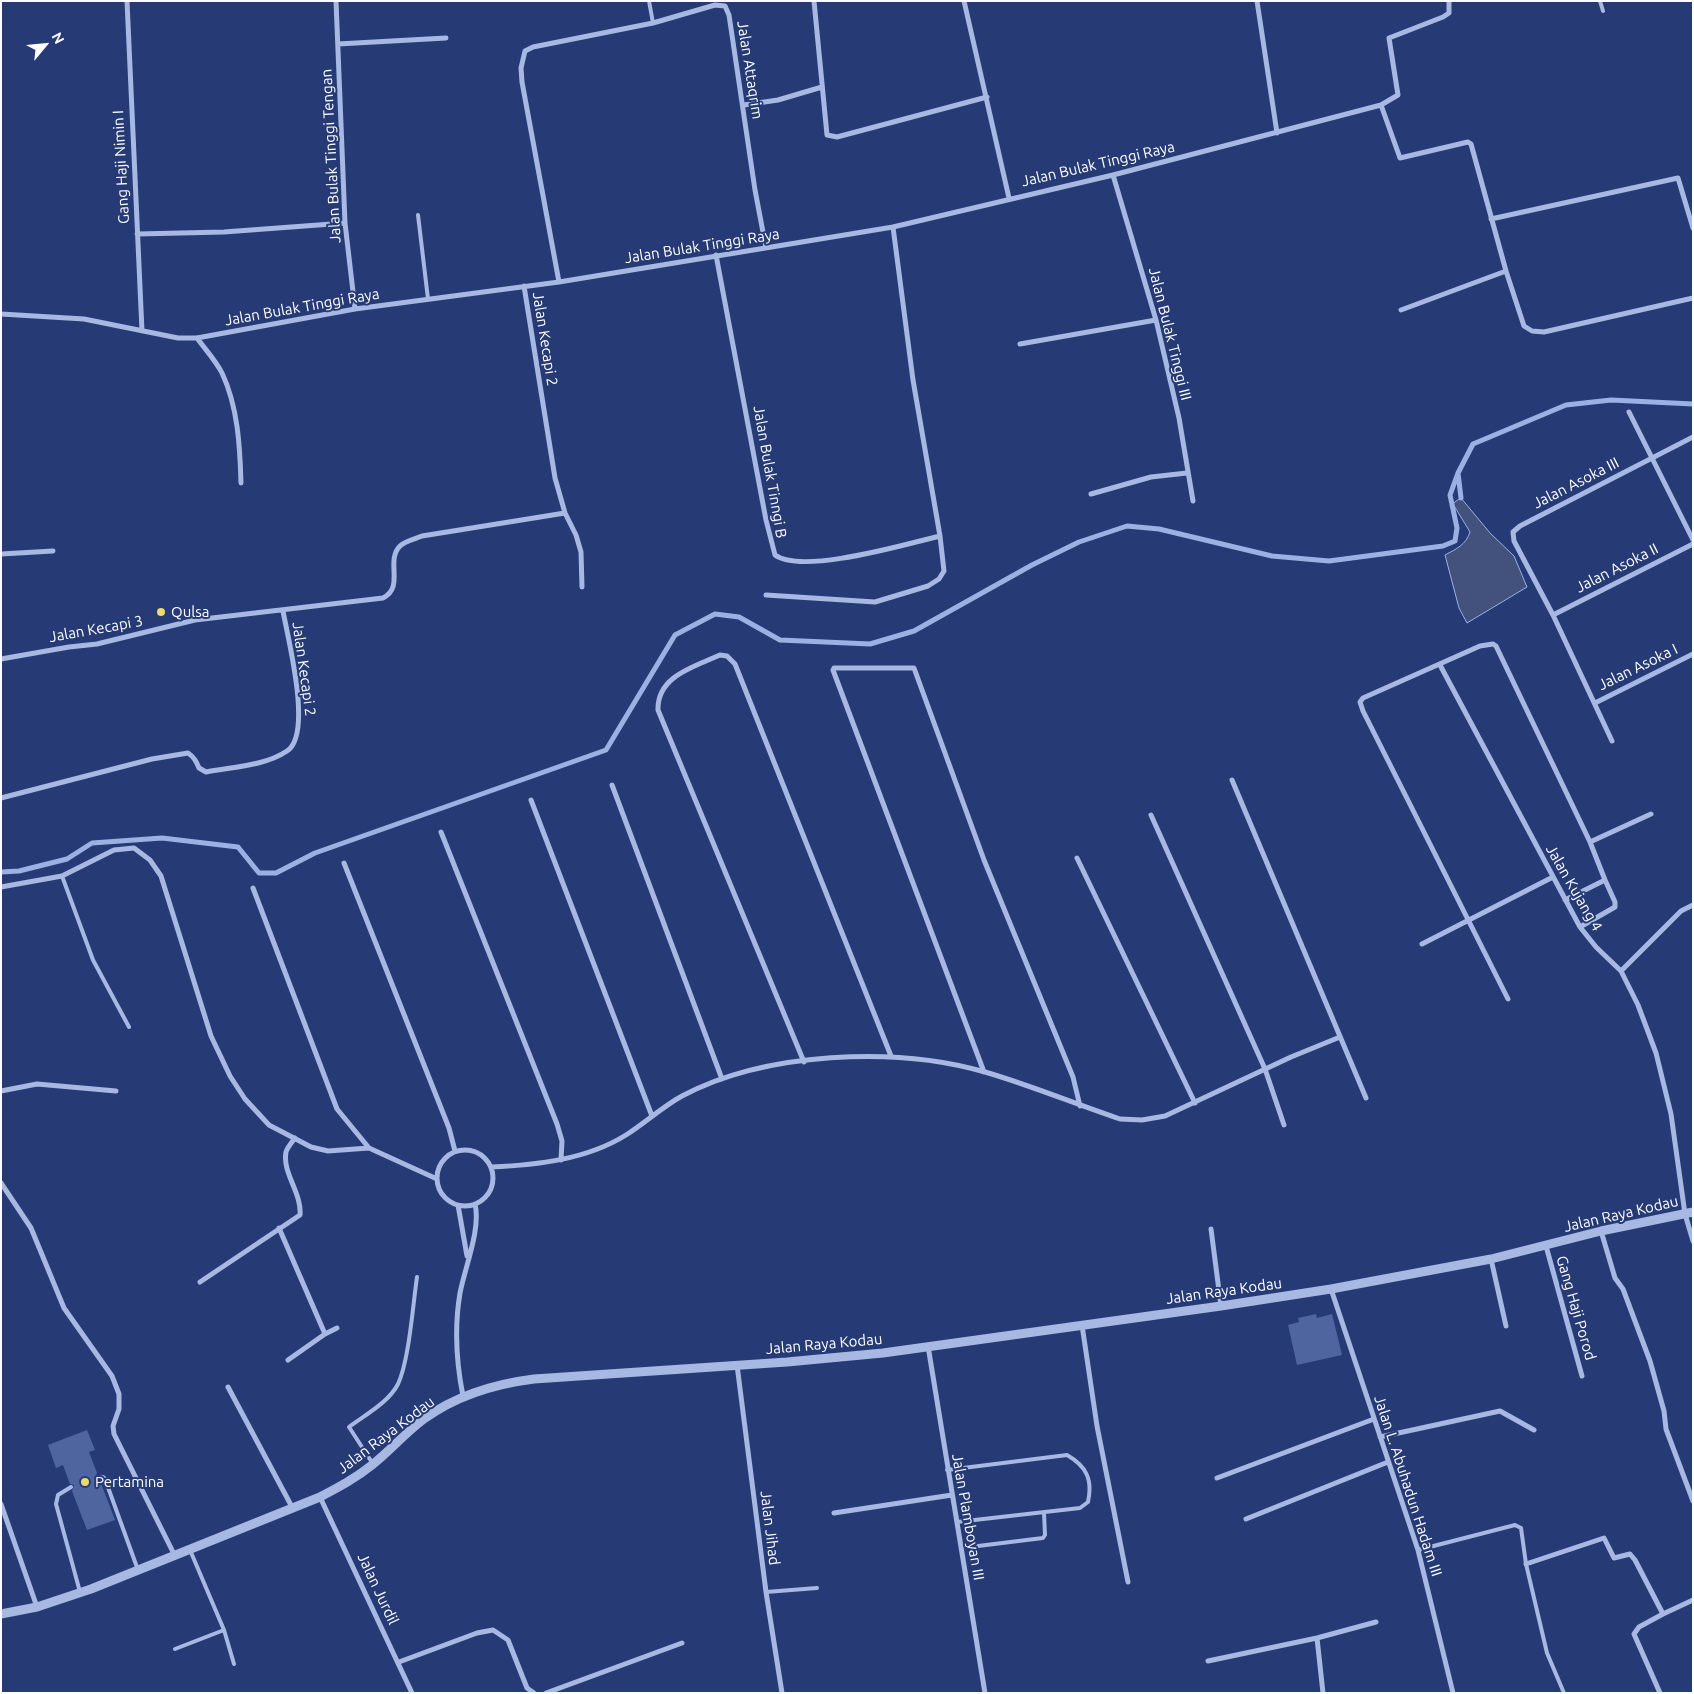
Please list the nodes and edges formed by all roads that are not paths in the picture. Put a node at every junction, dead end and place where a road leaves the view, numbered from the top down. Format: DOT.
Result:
graph roads {
  1 [pos="127,1"];
  2 [pos="336,1"];
  3 [pos="649,1"];
  4 [pos="814,1"];
  5 [pos="964,1"];
  6 [pos="1257,1"];
  7 [pos="1449,1"];
  8 [pos="1600,1"];
  9 [pos="1603,11"];
  10 [pos="653,23"];
  11 [pos="446,38"];
  12 [pos="338,44"];
  13 [pos="822,86"];
  14 [pos="987,97"];
  15 [pos="1381,105"];
  16 [pos="744,106"];
  17 [pos="1277,133"];
  18 [pos="1113,175"];
  19 [pos="1009,198"];
  20 [pos="418,215"];
  21 [pos="1491,219"];
  22 [pos="345,223"];
  23 [pos="893,227"];
  24 [pos="1693,228"];
  25 [pos="137,234"];
  26 [pos="766,248"];
  27 [pos="716,255"];
  28 [pos="1506,272"];
  29 [pos="559,282"];
  30 [pos="524,286"];
  31 [pos="1693,298"];
  32 [pos="428,299"];
  33 [pos="355,309"];
  34 [pos="1401,310"];
  35 [pos="1,314"];
  36 [pos="1156,320"];
  37 [pos="142,331"];
  38 [pos="197,338"];
  39 [pos="1020,344"];
  40 [pos="1629,412"];
  41 [pos="1693,437"];
  42 [pos="1652,458"];
  43 [pos="1187,473"];
  44 [pos="241,483"];
  45 [pos="1091,494"];
  46 [pos="1193,501"];
  47 [pos="565,513"];
  48 [pos="940,536"];
  49 [pos="1693,540"];
  50 [pos="1693,544"];
  51 [pos="53,550"];
  52 [pos="1,554"];
  53 [pos="582,587"];
  54 [pos="766,595"];
  55 [pos="283,611"];
  56 [pos="1553,615"];
  57 [pos="1693,654"];
  58 [pos="1,659"];
  59 [pos="1440,665"];
  60 [pos="1595,703"];
  61 [pos="1612,741"];
  62 [pos="1232,780"];
  63 [pos="612,785"];
  64 [pos="1,798"];
  65 [pos="531,800"];
  66 [pos="1651,814"];
  67 [pos="1151,815"];
  68 [pos="441,832"];
  69 [pos="1590,842"];
  70 [pos="1077,858"];
  71 [pos="344,863"];
  72 [pos="62,876"];
  73 [pos="1553,877"];
  74 [pos="1605,880"];
  75 [pos="1,887"];
  76 [pos="253,888"];
  77 [pos="1565,900"];
  78 [pos="1693,905"];
  79 [pos="1469,920"];
  80 [pos="1580,927"];
  81 [pos="1422,944"];
  82 [pos="1621,971"];
  83 [pos="1508,999"];
  84 [pos="130,1027"];
  85 [pos="1340,1037"];
  86 [pos="891,1056"];
  87 [pos="804,1062"];
  88 [pos="1265,1069"];
  89 [pos="984,1072"];
  90 [pos="722,1079"];
  91 [pos="1,1091"];
  92 [pos="116,1091"];
  93 [pos="1366,1098"];
  94 [pos="1195,1102"];
  95 [pos="1080,1106"];
  96 [pos="652,1116"];
  97 [pos="1284,1125"];
  98 [pos="295,1138"];
  99 [pos="369,1148"];
  100 [pos="455,1151"];
  101 [pos="561,1160"];
  102 [pos="491,1168"];
  103 [pos="437,1179"];
  104 [pos="1,1183"];
  105 [pos="475,1204"];
  106 [pos="458,1205"];
  107 [pos="1689,1213"];
  108 [pos="279,1228"];
  109 [pos="1211,1229"];
  110 [pos="1601,1231"];
  111 [pos="1693,1241"];
  112 [pos="1546,1246"];
  113 [pos="467,1258"];
  114 [pos="1491,1259"];
  115 [pos="417,1277"];
  116 [pos="200,1282"];
  117 [pos="1331,1290"];
  118 [pos="1220,1306"];
  119 [pos="1082,1325"];
  120 [pos="1506,1326"];
  121 [pos="337,1328"];
  122 [pos="325,1334"];
  123 [pos="928,1346"];
  124 [pos="288,1360"];
  125 [pos="737,1365"];
  126 [pos="1582,1376"];
  127 [pos="228,1387"];
  128 [pos="463,1396"];
  129 [pos="1374,1419"];
  130 [pos="1534,1430"];
  131 [pos="1380,1437"];
  132 [pos="1388,1462"];
  133 [pos="373,1464"];
  134 [pos="947,1470"];
  135 [pos="98,1477"];
  136 [pos="1217,1478"];
  137 [pos="71,1487"];
  138 [pos="952,1495"];
  139 [pos="320,1496"];
  140 [pos="1693,1502"];
  141 [pos="1,1504"];
  142 [pos="292,1507"];
  143 [pos="1044,1512"];
  144 [pos="834,1513"];
  145 [pos="1246,1519"];
  146 [pos="957,1522"];
  147 [pos="978,1546"];
  148 [pos="189,1548"];
  149 [pos="1418,1550"];
  150 [pos="174,1554"];
  151 [pos="1526,1564"];
  152 [pos="138,1570"];
  153 [pos="1128,1582"];
  154 [pos="817,1588"];
  155 [pos="80,1592"];
  156 [pos="766,1592"];
  157 [pos="1693,1600"];
  158 [pos="37,1607"];
  159 [pos="1,1614"];
  160 [pos="1663,1614"];
  161 [pos="1376,1622"];
  162 [pos="224,1630"];
  163 [pos="1317,1638"];
  164 [pos="682,1642"];
  165 [pos="175,1649"];
  166 [pos="1208,1661"];
  167 [pos="399,1662"];
  168 [pos="234,1664"];
  169 [pos="412,1693"];
  170 [pos="532,1693"];
  171 [pos="546,1693"];
  172 [pos="782,1693"];
  173 [pos="985,1693"];
  174 [pos="1322,1693"];
  175 [pos="1453,1693"];
  176 [pos="1564,1693"];
  177 [pos="1660,1693"];
  1 -- 25 [label="street, Gang Haji Nimin I"];
  2 -- 12 [label="street, Jalan Bulak Tinggi Tengan"];
  3 -- 10 [label="lane"];
  4 -- 13 [label="street"];
  5 -- 14 [label="street"];
  6 -- 17 [label="street"];
  7 -- 15 [label="street, Jalan Bulak Tinggi Raya"];
  8 -- 9 [label="lane"];
  10 -- 16 [label="street, Jalan Attaqrim"];
  10 -- 29 [label="street, Jalan Attaqrim"];
  11 -- 12 [label="street"];
  12 -- 22 [label="street, Jalan Bulak Tinggi Tengan"];
  13 -- 14 [label="street"];
  13 -- 16 [label="street"];
  14 -- 19 [label="street"];
  15 -- 17 [label="street, Jalan Bulak Tinggi Raya"];
  15 -- 21 [label="street"];
  16 -- 26 [label="street, Jalan Attaqrim"];
  17 -- 18 [label="street, Jalan Bulak Tinggi Raya"];
  18 -- 19 [label="street, Jalan Bulak Tinggi Raya"];
  18 -- 36 [label="street, Jalan Bulak Tinggi III"];
  19 -- 23 [label="street, Jalan Bulak Tinggi Raya"];
  20 -- 32 [label="lane"];
  21 -- 24 [label="street"];
  21 -- 28 [label="street"];
  22 -- 25 [label="street"];
  22 -- 33 [label="street, Jalan Bulak Tinggi Tengan"];
  23 -- 26 [label="street, Jalan Bulak Tinggi Raya"];
  23 -- 48 [label="street"];
  25 -- 37 [label="street, Gang Haji Nimin I"];
  26 -- 27 [label="street, Jalan Bulak Tinggi Raya"];
  27 -- 29 [label="street, Jalan Bulak Tinggi Raya"];
  27 -- 48 [label="street, Jalan Bulak Tinngi B"];
  28 -- 31 [label="street"];
  28 -- 34 [label="street"];
  29 -- 30 [label="street, Jalan Bulak Tinggi Raya"];
  30 -- 32 [label="street, Jalan Bulak Tinggi Raya"];
  30 -- 47 [label="street, Jalan Kecapi 2"];
  32 -- 33 [label="street, Jalan Bulak Tinggi Raya"];
  33 -- 38 [label="street, Jalan Bulak Tinggi Raya"];
  35 -- 37 [label="street, Jalan Bulak Tinggi Raya"];
  36 -- 39 [label="street"];
  36 -- 43 [label="street, Jalan Bulak Tinggi III"];
  37 -- 38 [label="street, Jalan Bulak Tinggi Raya"];
  38 -- 44 [label="street"];
  40 -- 42 [label="street"];
  41 -- 42 [label="street, Jalan Asoka III"];
  42 -- 49 [label="street"];
  42 -- 56 [label="street, Jalan Asoka III"];
  43 -- 45 [label="street"];
  43 -- 46 [label="street, Jalan Bulak Tinggi III"];
  47 -- 53 [label="street, Jalan Kecapi 2"];
  47 -- 55 [label="street, Jalan Kecapi 2"];
  48 -- 54 [label="street"];
  50 -- 56 [label="street, Jalan Asoka II"];
  51 -- 52 [label="street"];
  55 -- 58 [label="street, Jalan Kecapi 3"];
  55 -- 64 [label="street, Jalan Kecapi 2"];
  56 -- 60 [label="street"];
  57 -- 60 [label="street, Jalan Asoka I"];
  59 -- 69 [label="street"];
  59 -- 73 [label="street, Jalan Kujang 4"];
  59 -- 79 [label="street"];
  60 -- 61 [label="street"];
  62 -- 85 [label="street"];
  63 -- 90 [label="street"];
  65 -- 96 [label="street"];
  66 -- 69 [label="street"];
  67 -- 88 [label="street"];
  68 -- 101 [label="street"];
  69 -- 74 [label="street"];
  70 -- 94 [label="street"];
  71 -- 100 [label="street"];
  72 -- 75 [label="street"];
  72 -- 84 [label="lane"];
  72 -- 98 [label="street"];
  73 -- 77 [label="street, Jalan Kujang 4"];
  73 -- 79 [label="street"];
  74 -- 77 [label="street"];
  74 -- 80 [label="street"];
  76 -- 99 [label="street"];
  77 -- 80 [label="street, Jalan Kujang 4"];
  78 -- 82 [label="street"];
  79 -- 81 [label="street"];
  79 -- 83 [label="street"];
  80 -- 82 [label="street, Jalan Kujang 4"];
  82 -- 107 [label="street, Jalan Kujang 4"];
  85 -- 88 [label="street"];
  85 -- 93 [label="street"];
  86 -- 87 [label="street"];
  86 -- 87 [label="street"];
  86 -- 89 [label="street"];
  87 -- 90 [label="street"];
  88 -- 94 [label="street"];
  88 -- 97 [label="street"];
  89 -- 95 [label="street"];
  89 -- 95 [label="street"];
  90 -- 96 [label="street"];
  91 -- 92 [label="street"];
  94 -- 95 [label="street"];
  96 -- 101 [label="street"];
  98 -- 99 [label="street"];
  98 -- 108 [label="street"];
  99 -- 103 [label="street"];
  100 -- 102 [label="street"];
  100 -- 103 [label="street"];
  101 -- 102 [label="street"];
  102 -- 105 [label="street"];
  103 -- 106 [label="street"];
  104 -- 150 [label="street"];
  105 -- 106 [label="street"];
  105 -- 113 [label="street"];
  106 -- 113 [label="street"];
  107 -- 110 [label="street, Jalan Raya Kodau"];
  107 -- 111 [label="street, Jalan Kujang 4"];
  108 -- 116 [label="street"];
  108 -- 122 [label="street"];
  109 -- 118 [label="street"];
  110 -- 112 [label="street, Jalan Raya Kodau"];
  110 -- 140 [label="street"];
  112 -- 114 [label="street, Jalan Raya Kodau"];
  112 -- 126 [label="street, Gang Haji Porod"];
  113 -- 128 [label="street"];
  114 -- 117 [label="street, Jalan Raya Kodau"];
  114 -- 120 [label="street"];
  115 -- 133 [label="lane"];
  117 -- 118 [label="street, Jalan Raya Kodau"];
  117 -- 129 [label="street, Jalan L. Abuhadun Hadam III"];
  118 -- 119 [label="street, Jalan Raya Kodau"];
  119 -- 123 [label="street, Jalan Raya Kodau"];
  119 -- 153 [label="street"];
  121 -- 122 [label="street"];
  122 -- 124 [label="street"];
  123 -- 125 [label="street, Jalan Raya Kodau"];
  123 -- 134 [label="street, Jalan Plamboyan III"];
  125 -- 128 [label="street, Jalan Raya Kodau"];
  125 -- 156 [label="street, Jalan Jihad"];
  127 -- 142 [label="street"];
  128 -- 133 [label="street, Jalan Raya Kodau"];
  129 -- 131 [label="street, Jalan L. Abuhadun Hadam III"];
  129 -- 136 [label="street"];
  130 -- 131 [label="street"];
  131 -- 132 [label="street, Jalan L. Abuhadun Hadam III"];
  132 -- 145 [label="street"];
  132 -- 149 [label="street, Jalan L. Abuhadun Hadam III"];
  133 -- 139 [label="street, Jalan Raya Kodau"];
  134 -- 138 [label="street, Jalan Plamboyan III"];
  134 -- 143 [label="lane"];
  135 -- 152 [label="lane"];
  137 -- 155 [label="lane"];
  138 -- 144 [label="street"];
  138 -- 146 [label="street, Jalan Plamboyan III"];
  139 -- 142 [label="street, Jalan Raya Kodau"];
  139 -- 167 [label="street, Jalan Jurdil"];
  141 -- 158 [label="street"];
  142 -- 148 [label="street, Jalan Raya Kodau"];
  143 -- 146 [label="lane"];
  143 -- 147 [label="lane"];
  146 -- 173 [label="street, Jalan Plamboyan III"];
  148 -- 150 [label="street, Jalan Raya Kodau"];
  148 -- 162 [label="lane"];
  149 -- 151 [label="lane"];
  149 -- 175 [label="street, Jalan L. Abuhadun Hadam III"];
  150 -- 152 [label="street, Jalan Raya Kodau"];
  151 -- 160 [label="street"];
  151 -- 176 [label="lane"];
  152 -- 155 [label="street, Jalan Raya Kodau"];
  154 -- 156 [label="lane"];
  155 -- 158 [label="street, Jalan Raya Kodau"];
  156 -- 172 [label="street, Jalan Jihad"];
  157 -- 160 [label="street"];
  158 -- 159 [label="street, Jalan Raya Kodau"];
  160 -- 177 [label="street"];
  161 -- 163 [label="street"];
  162 -- 165 [label="lane"];
  162 -- 168 [label="lane"];
  163 -- 166 [label="street"];
  163 -- 174 [label="street"];
  164 -- 171 [label="street"];
  167 -- 169 [label="street, Jalan Jurdil"];
  167 -- 170 [label="street"];
}
